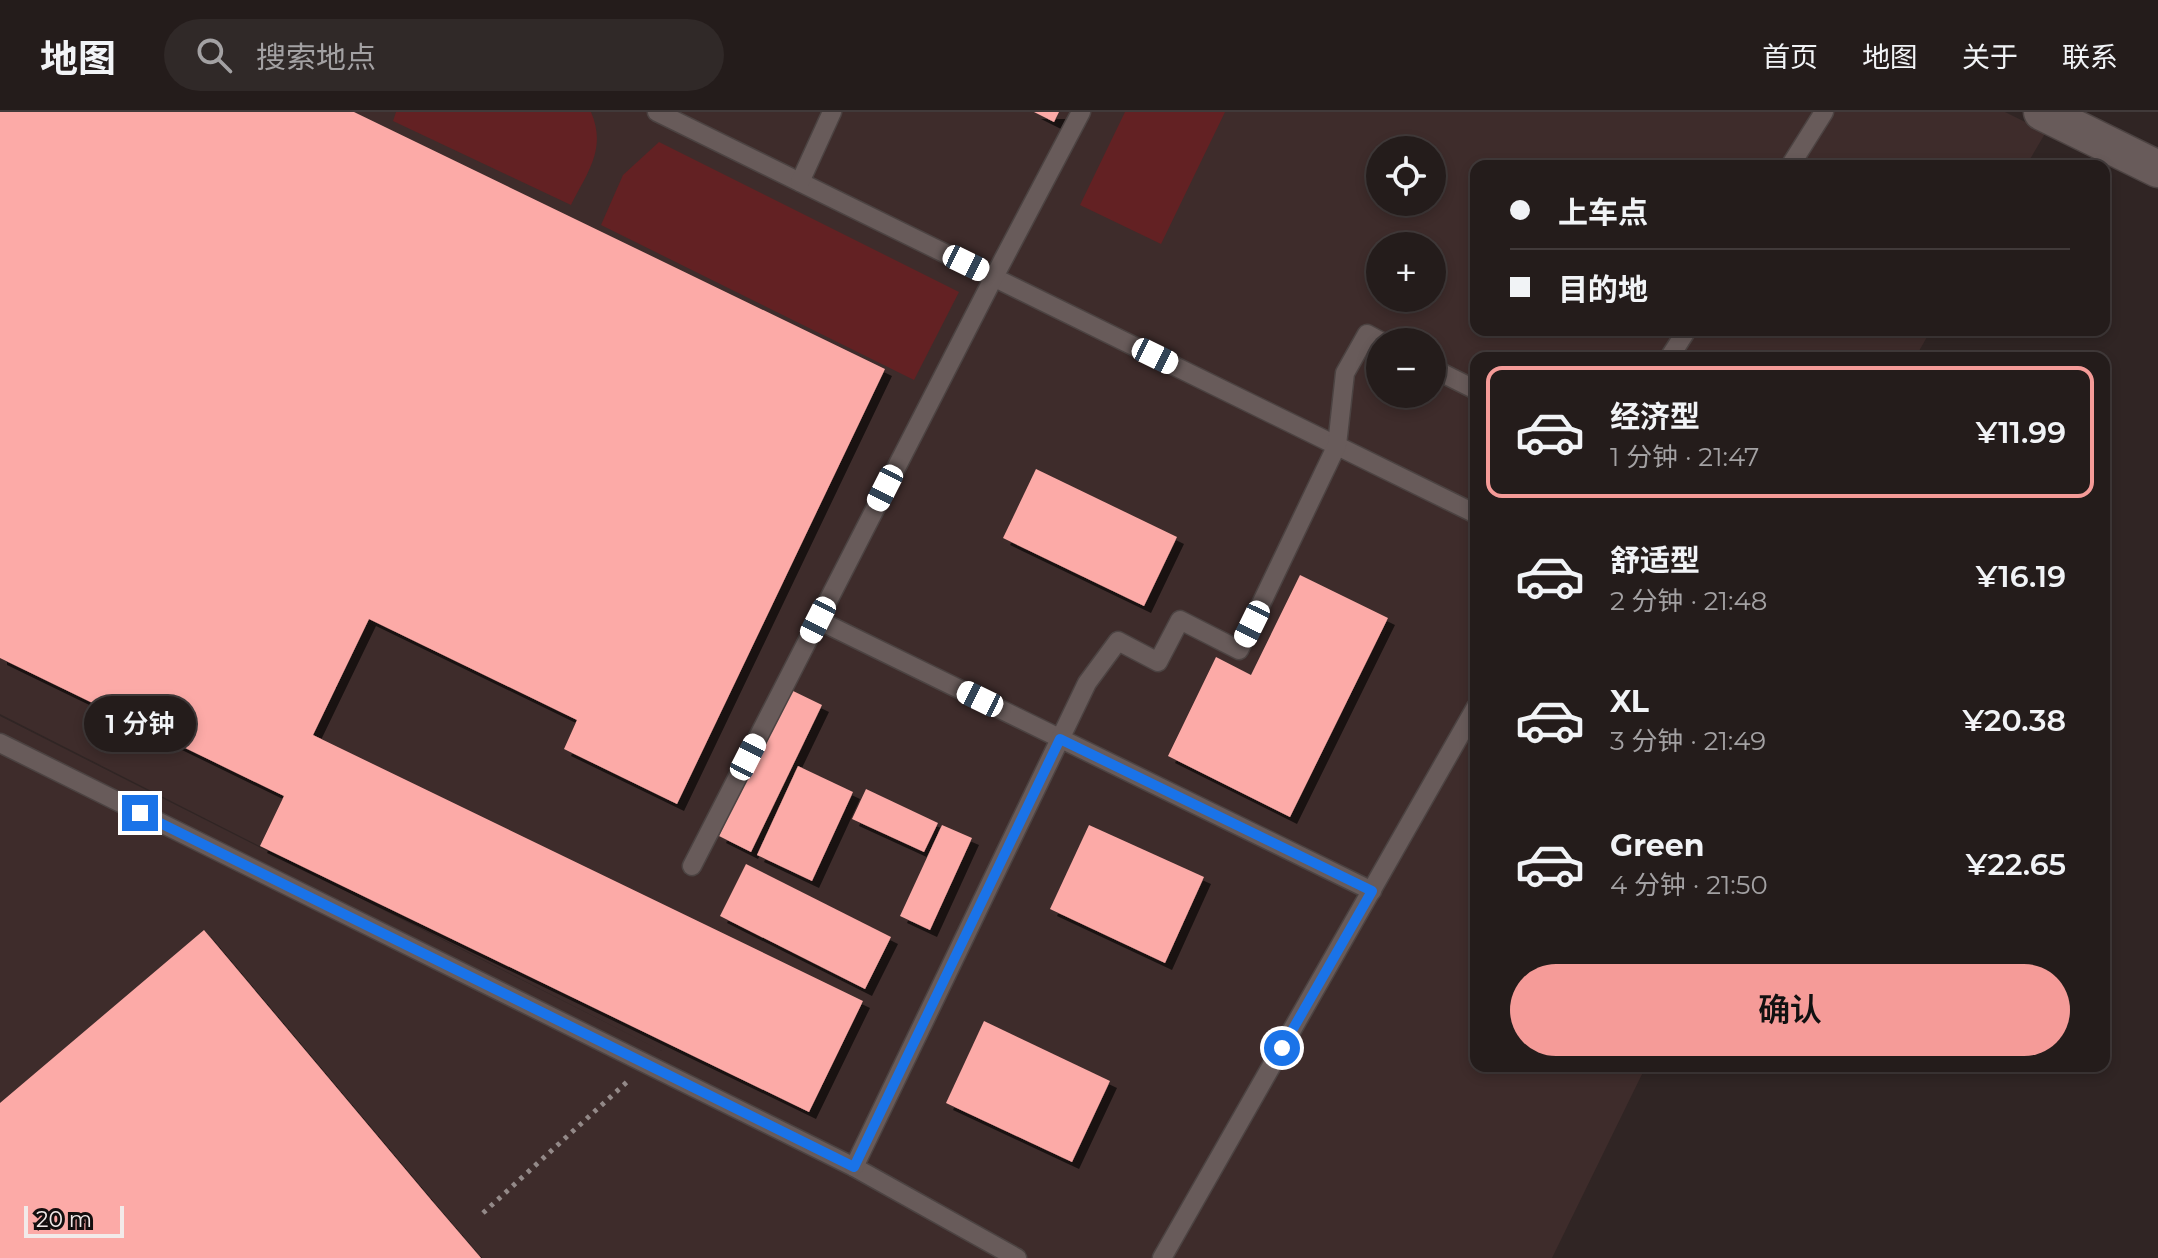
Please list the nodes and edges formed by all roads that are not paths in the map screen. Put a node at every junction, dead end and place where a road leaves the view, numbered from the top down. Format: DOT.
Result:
graph roads {
  1 [pos="657,112"];
  2 [pos="832,112"];
  3 [pos="1081,112"];
  4 [pos="1824,112"];
  5 [pos="2042,112"];
  6 [pos="1794,160"];
  7 [pos="2158,169"];
  8 [pos="800,182"];
  9 [pos="994,277"];
  10 [pos="1366,336"];
  11 [pos="1446,375"];
  12 [pos="1470,387"];
  13 [pos="1337,445"];
  14 [pos="1470,511"];
  15 [pos="818,620"];
  16 [pos="1470,718"];
  17 [pos="1060,739"];
  18 [pos="0,743"];
  19 [pos="692,866"];
  20 [pos="1372,891"];
  21 [pos="854,1167"];
  22 [pos="1017,1258"];
  23 [pos="1162,1258"];
  1 -- 8 [label="lane"];
  2 -- 8 [label="lane"];
  3 -- 9 [label="lane"];
  4 -- 6 [label="lane"];
  5 -- 7 [label="street"];
  8 -- 9 [label="lane"];
  9 -- 13 [label="lane"];
  9 -- 15 [label="lane"];
  10 -- 13 [label="lane"];
  11 -- 12 [label="lane"];
  13 -- 14 [label="lane"];
  13 -- 17 [label="lane"];
  15 -- 17 [label="lane"];
  15 -- 19 [label="lane"];
  16 -- 20 [label="lane"];
  17 -- 20 [label="lane"];
  17 -- 21 [label="lane"];
  18 -- 21 [label="lane"];
  20 -- 23 [label="lane"];
  21 -- 22 [label="lane"];
}
